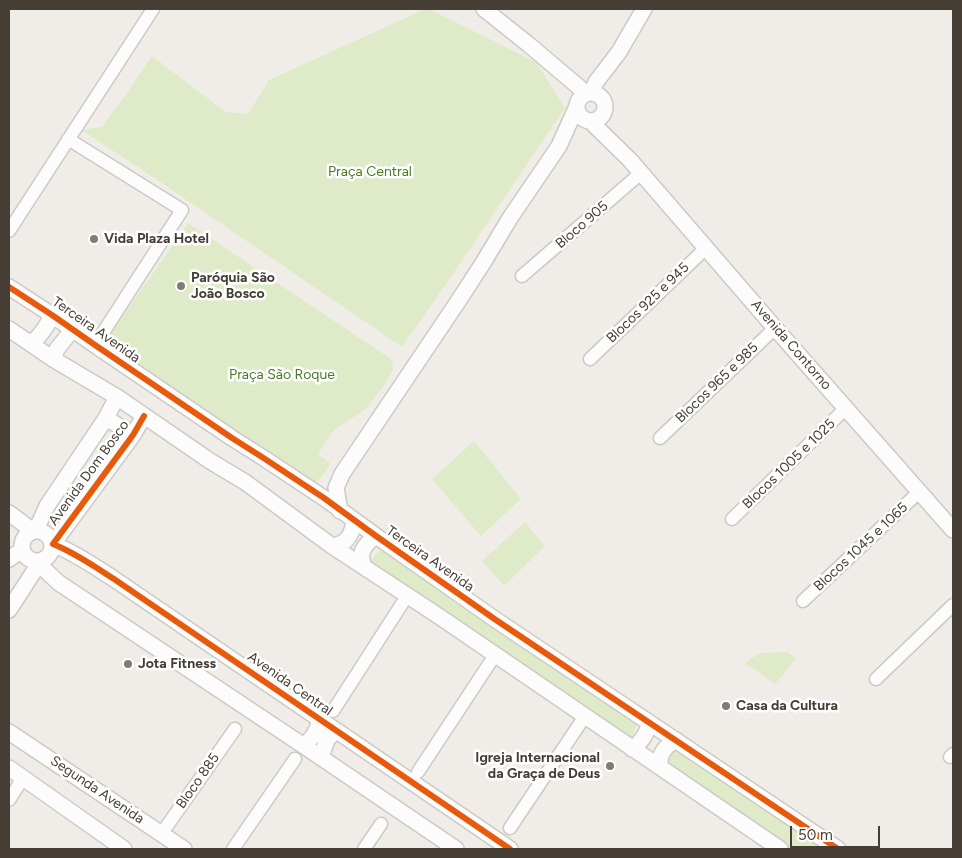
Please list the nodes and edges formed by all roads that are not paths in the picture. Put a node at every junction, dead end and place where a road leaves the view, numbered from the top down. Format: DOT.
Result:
graph roads {
  1 [pos="153,9"];
  2 [pos="484,9"];
  3 [pos="644,9"];
  4 [pos="619,52"];
  5 [pos="584,98"];
  6 [pos="605,106"];
  7 [pos="588,121"];
  8 [pos="68,139"];
  9 [pos="559,146"];
  10 [pos="630,160"];
  11 [pos="641,173"];
  12 [pos="9,231"];
  13 [pos="706,248"];
  14 [pos="522,276"];
  15 [pos="9,286"];
  16 [pos="52,315"];
  17 [pos="775,328"];
  18 [pos="9,329"];
  19 [pos="72,329"];
  20 [pos="31,344"];
  21 [pos="95,346"];
  22 [pos="590,359"];
  23 [pos="53,360"];
  24 [pos="117,397"];
  25 [pos="846,408"];
  26 [pos="144,416"];
  27 [pos="106,418"];
  28 [pos="134,436"];
  29 [pos="660,438"];
  30 [pos="342,474"];
  31 [pos="312,491"];
  32 [pos="919,492"];
  33 [pos="340,511"];
  34 [pos="9,513"];
  35 [pos="732,519"];
  36 [pos="354,521"];
  37 [pos="953,530"];
  38 [pos="34,531"];
  39 [pos="376,536"];
  40 [pos="53,544"];
  41 [pos="332,546"];
  42 [pos="17,547"];
  43 [pos="9,559"];
  44 [pos="40,562"];
  45 [pos="364,567"];
  46 [pos="407,596"];
  47 [pos="803,601"];
  48 [pos="953,605"];
  49 [pos="9,610"];
  50 [pos="495,654"];
  51 [pos="876,679"];
  52 [pos="327,716"];
  53 [pos="585,716"];
  54 [pos="650,723"];
  55 [pos="235,729"];
  56 [pos="335,730"];
  57 [pos="9,732"];
  58 [pos="676,740"];
  59 [pos="304,746"];
  60 [pos="632,749"];
  61 [pos="320,757"];
  62 [pos="295,759"];
  63 [pos="660,767"];
  64 [pos="9,768"];
  65 [pos="418,772"];
  66 [pos="23,778"];
  67 [pos="9,800"];
  68 [pos="381,824"];
  69 [pos="510,828"];
  70 [pos="162,833"];
  71 [pos="108,845"];
  72 [pos="124,849"];
  73 [pos="182,849"];
  74 [pos="233,849"];
  75 [pos="364,849"];
  76 [pos="456,849"];
  77 [pos="510,849"];
  78 [pos="780,849"];
  79 [pos="838,849"];
  1 -- 8 [label="street"];
  2 -- 5 [label="street"];
  3 -- 4 [label="street"];
  4 -- 5 [label="street"];
  4 -- 6 [label="street"];
  5 -- 6 [label="street"];
  5 -- 7 [label="street"];
  5 -- 9 [label="street"];
  6 -- 7 [label="street"];
  6 -- 10 [label="street, Avenida Contorno"];
  7 -- 9 [label="street"];
  7 -- 10 [label="street, Avenida Contorno"];
  8 -- 12 [label="street"];
  8 -- 21 [label="street"];
  9 -- 30 [label="street"];
  10 -- 11 [label="street, Avenida Contorno"];
  11 -- 13 [label="street, Avenida Contorno"];
  11 -- 14 [label="street, Bloco 905"];
  13 -- 17 [label="street, Avenida Contorno"];
  13 -- 22 [label="street, Blocos 925 e 945"];
  15 -- 16 [label="street, Terceira Avenida"];
  16 -- 19 [label="street, Terceira Avenida"];
  16 -- 20 [label="street"];
  17 -- 25 [label="street, Avenida Contorno"];
  17 -- 29 [label="street, Blocos 965 e 985"];
  18 -- 20 [label="street"];
  19 -- 21 [label="street, Terceira Avenida"];
  19 -- 23 [label="street"];
  20 -- 23 [label="street"];
  21 -- 31 [label="street, Terceira Avenida"];
  23 -- 24 [label="street"];
  24 -- 26 [label="street"];
  24 -- 27 [label="street, Avenida Dom Bosco"];
  25 -- 32 [label="street, Avenida Contorno"];
  25 -- 35 [label="street, Blocos 1005 e 1025"];
  26 -- 28 [label="street, Avenida Dom Bosco"];
  26 -- 41 [label="street"];
  27 -- 28 [label="street"];
  27 -- 38 [label="street, Avenida Dom Bosco"];
  28 -- 40 [label="street, Avenida Dom Bosco"];
  30 -- 31 [label="street"];
  30 -- 33 [label="street"];
  31 -- 33 [label="street, Terceira Avenida"];
  32 -- 37 [label="street, Avenida Contorno"];
  32 -- 47 [label="street, Blocos 1045 e 1065"];
  33 -- 36 [label="street, Terceira Avenida"];
  34 -- 38 [label="street"];
  36 -- 39 [label="street, Terceira Avenida"];
  36 -- 41 [label="street"];
  38 -- 40 [label="street"];
  38 -- 42 [label="street"];
  39 -- 45 [label="street"];
  39 -- 54 [label="street, Terceira Avenida"];
  40 -- 44 [label="street"];
  40 -- 52 [label="street, Avenida Central"];
  41 -- 45 [label="street"];
  42 -- 43 [label="street"];
  42 -- 44 [label="street"];
  44 -- 49 [label="street"];
  44 -- 59 [label="street"];
  45 -- 46 [label="street"];
  46 -- 50 [label="street"];
  46 -- 52 [label="street"];
  48 -- 51 [label="street"];
  50 -- 53 [label="street"];
  50 -- 65 [label="street"];
  52 -- 56 [label="street, Avenida Central"];
  52 -- 59 [label="street"];
  53 -- 60 [label="street"];
  53 -- 69 [label="street"];
  54 -- 58 [label="street, Terceira Avenida"];
  54 -- 60 [label="street"];
  55 -- 70 [label="street, Bloco 885"];
  56 -- 61 [label="street"];
  56 -- 77 [label="street, Avenida Central"];
  57 -- 70 [label="street, Segunda Avenida"];
  58 -- 63 [label="street"];
  58 -- 79 [label="street, Terceira Avenida"];
  59 -- 61 [label="street"];
  60 -- 63 [label="street"];
  61 -- 76 [label="street"];
  62 -- 74 [label="street"];
  63 -- 78 [label="street"];
  64 -- 66 [label="street"];
  66 -- 67 [label="street"];
  66 -- 71 [label="street"];
  68 -- 75 [label="street"];
  70 -- 73 [label="street, Segunda Avenida"];
  71 -- 72 [label="street"];
}
